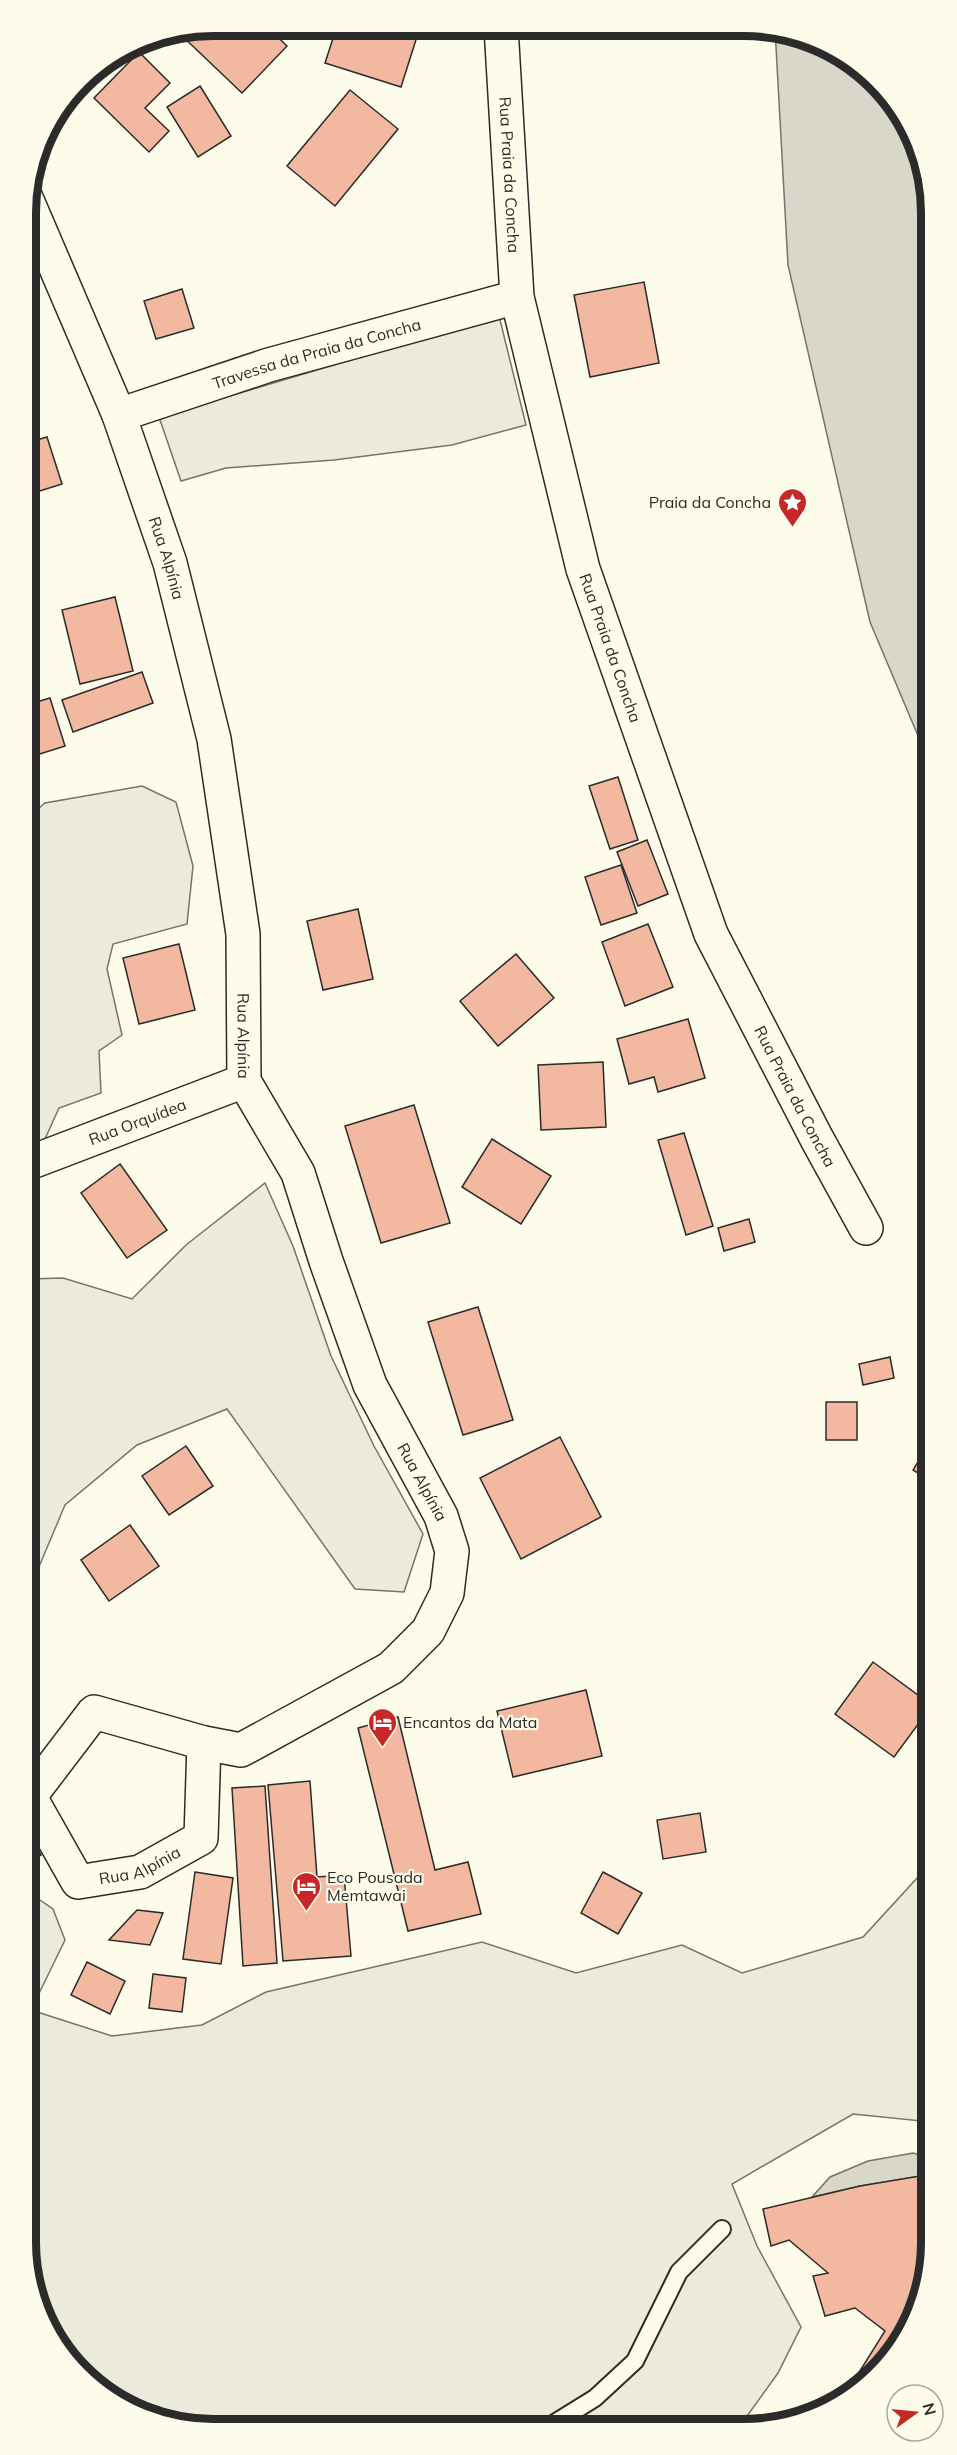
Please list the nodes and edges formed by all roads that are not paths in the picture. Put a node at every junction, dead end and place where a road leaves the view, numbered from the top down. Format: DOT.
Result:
graph roads {
  1 [pos="502,36"];
  2 [pos="36,219"];
  3 [pos="517,297"];
  4 [pos="119,415"];
  5 [pos="244,1081"];
  6 [pos="36,1160"];
  7 [pos="866,1228"];
  8 [pos="204,1743"];
  9 [pos="36,1788"];
  10 [pos="36,1807"];
  11 [pos="722,2229"];
  12 [pos="561,2419"];
  1 -- 3 [label="street, Rua Praia da Concha"];
  2 -- 4 [label="street, Rua Alpínia"];
  3 -- 4 [label="street, Travessa da Praia da Concha"];
  3 -- 7 [label="street, Rua Praia da Concha"];
  4 -- 5 [label="street, Rua Alpínia"];
  5 -- 6 [label="street, Rua Orquídea"];
  5 -- 8 [label="street, Rua Alpínia"];
  8 -- 9 [label="street, Rua Alpínia"];
  8 -- 10 [label="street, Rua Alpínia"];
  11 -- 12 [label="lane"];
}
